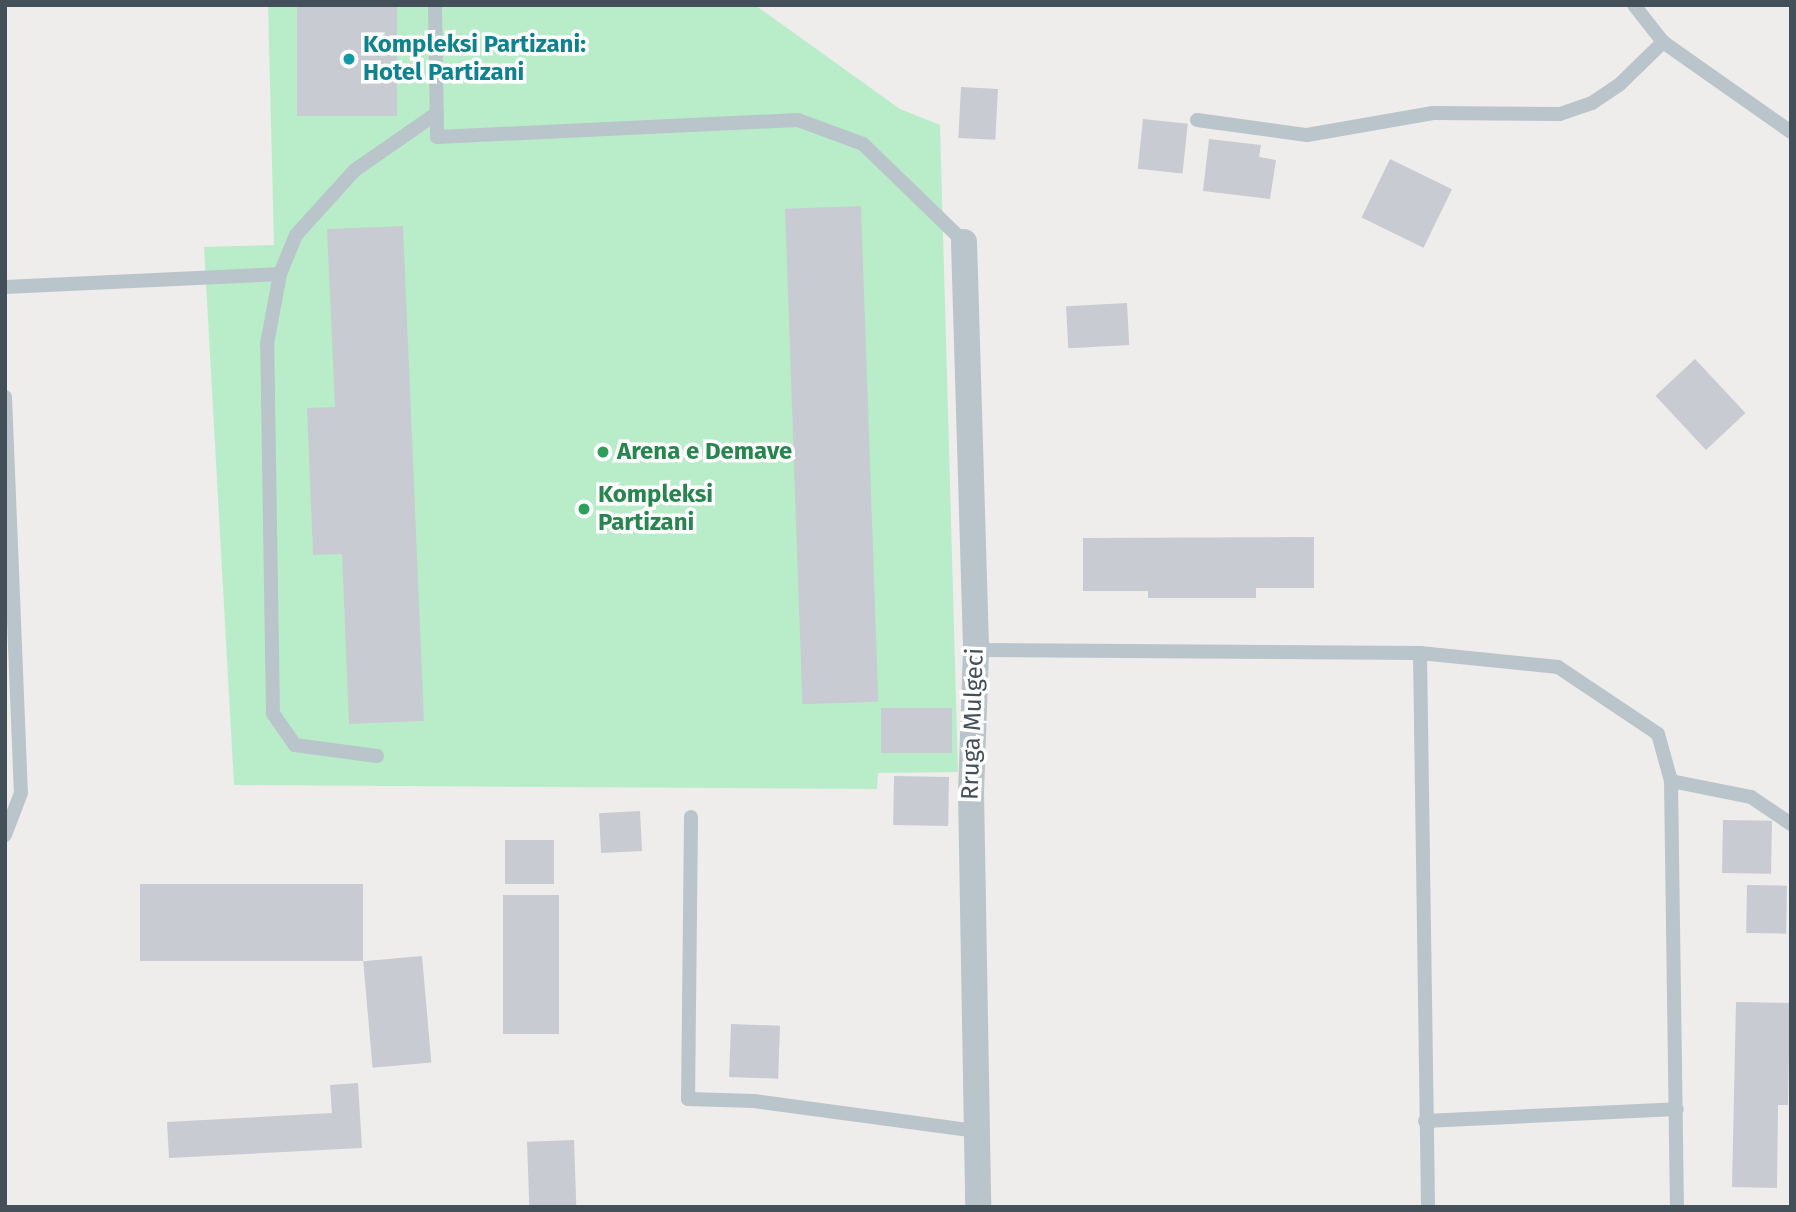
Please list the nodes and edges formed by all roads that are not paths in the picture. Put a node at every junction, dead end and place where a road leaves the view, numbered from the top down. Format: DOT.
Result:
graph roads {
  1 [pos="435,5"];
  2 [pos="1634,5"];
  3 [pos="1663,42"];
  4 [pos="437,113"];
  5 [pos="1197,120"];
  6 [pos="1791,132"];
  7 [pos="964,242"];
  8 [pos="280,274"];
  9 [pos="5,287"];
  10 [pos="5,397"];
  11 [pos="976,650"];
  12 [pos="1420,653"];
  13 [pos="377,756"];
  14 [pos="1671,781"];
  15 [pos="691,817"];
  16 [pos="1791,824"];
  17 [pos="5,835"];
  18 [pos="1677,1108"];
  19 [pos="1425,1121"];
  20 [pos="976,1131"];
  21 [pos="978,1207"];
  22 [pos="1428,1207"];
  23 [pos="1677,1207"];
  1 -- 4 [label="lane"];
  2 -- 3 [label="lane"];
  3 -- 5 [label="lane"];
  3 -- 6 [label="lane"];
  4 -- 7 [label="lane"];
  4 -- 8 [label="lane"];
  7 -- 11 [label="street, Rruga Mulgeci"];
  8 -- 9 [label="lane"];
  8 -- 13 [label="lane"];
  10 -- 17 [label="lane"];
  11 -- 12 [label="lane"];
  11 -- 20 [label="street, Rruga Mulgeci"];
  12 -- 14 [label="lane"];
  12 -- 19 [label="lane"];
  14 -- 16 [label="lane"];
  14 -- 18 [label="lane"];
  15 -- 20 [label="lane"];
  18 -- 19 [label="lane"];
  18 -- 23 [label="lane"];
  19 -- 22 [label="lane"];
  20 -- 21 [label="street, Rruga Mulgeci"];
}
